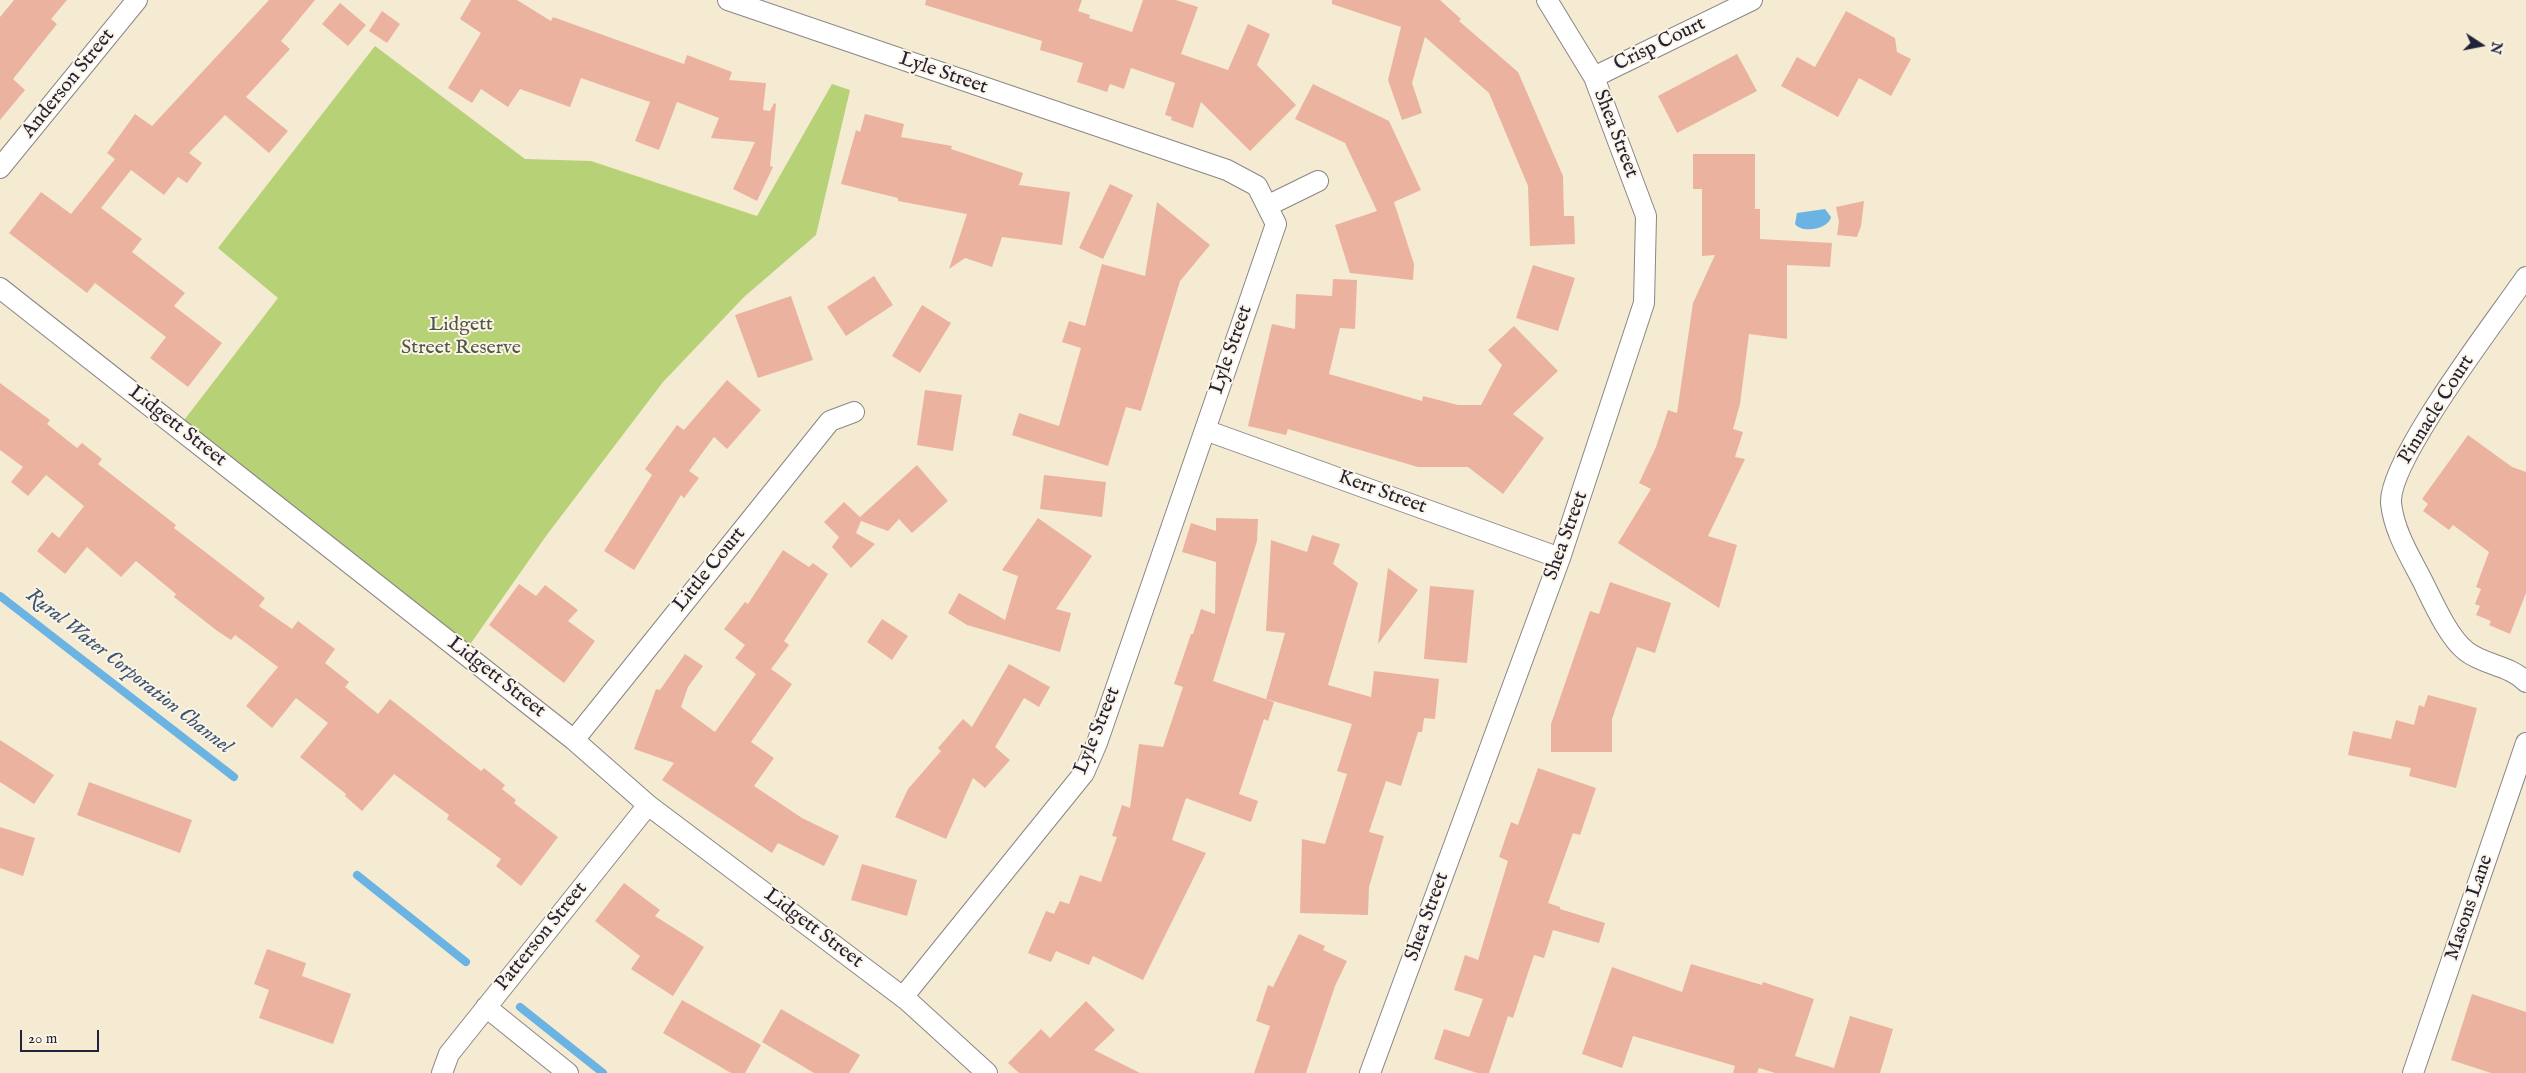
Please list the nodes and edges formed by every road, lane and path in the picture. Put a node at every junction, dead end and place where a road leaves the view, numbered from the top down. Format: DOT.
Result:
graph roads {
  1 [pos="137,0"];
  2 [pos="728,0"];
  3 [pos="1547,0"];
  4 [pos="1752,0"];
  5 [pos="1594,77"];
  6 [pos="0,168"];
  7 [pos="1318,181"];
  8 [pos="1267,206"];
  9 [pos="2526,277"];
  10 [pos="0,288"];
  11 [pos="854,412"];
  12 [pos="1205,430"];
  13 [pos="1560,558"];
  14 [pos="2526,682"];
  15 [pos="574,740"];
  16 [pos="2526,743"];
  17 [pos="648,805"];
  18 [pos="903,997"];
  19 [pos="486,1007"];
  20 [pos="442,1073"];
  21 [pos="568,1073"];
  22 [pos="987,1073"];
  23 [pos="1370,1073"];
  24 [pos="2413,1073"];
  1 -- 6 [label="street, Anderson Street"];
  2 -- 8 [label="street, Lyle Street"];
  3 -- 5 [label="street, Shea Street"];
  4 -- 5 [label="street, Crisp Court"];
  5 -- 13 [label="street, Shea Street"];
  7 -- 8 [label="street"];
  8 -- 12 [label="street, Lyle Street"];
  9 -- 14 [label="street, Pinnacle Court"];
  10 -- 15 [label="street, Lidgett Street"];
  11 -- 15 [label="street, Little Court"];
  12 -- 13 [label="street, Kerr Street"];
  12 -- 18 [label="street, Lyle Street"];
  13 -- 23 [label="street, Shea Street"];
  15 -- 17 [label="street, Lidgett Street"];
  16 -- 24 [label="street, Masons Lane"];
  17 -- 18 [label="street, Lidgett Street"];
  17 -- 19 [label="street, Patterson Street"];
  18 -- 22 [label="street, Lidgett Street"];
  19 -- 20 [label="street, Patterson Street"];
  19 -- 21 [label="street"];
}
